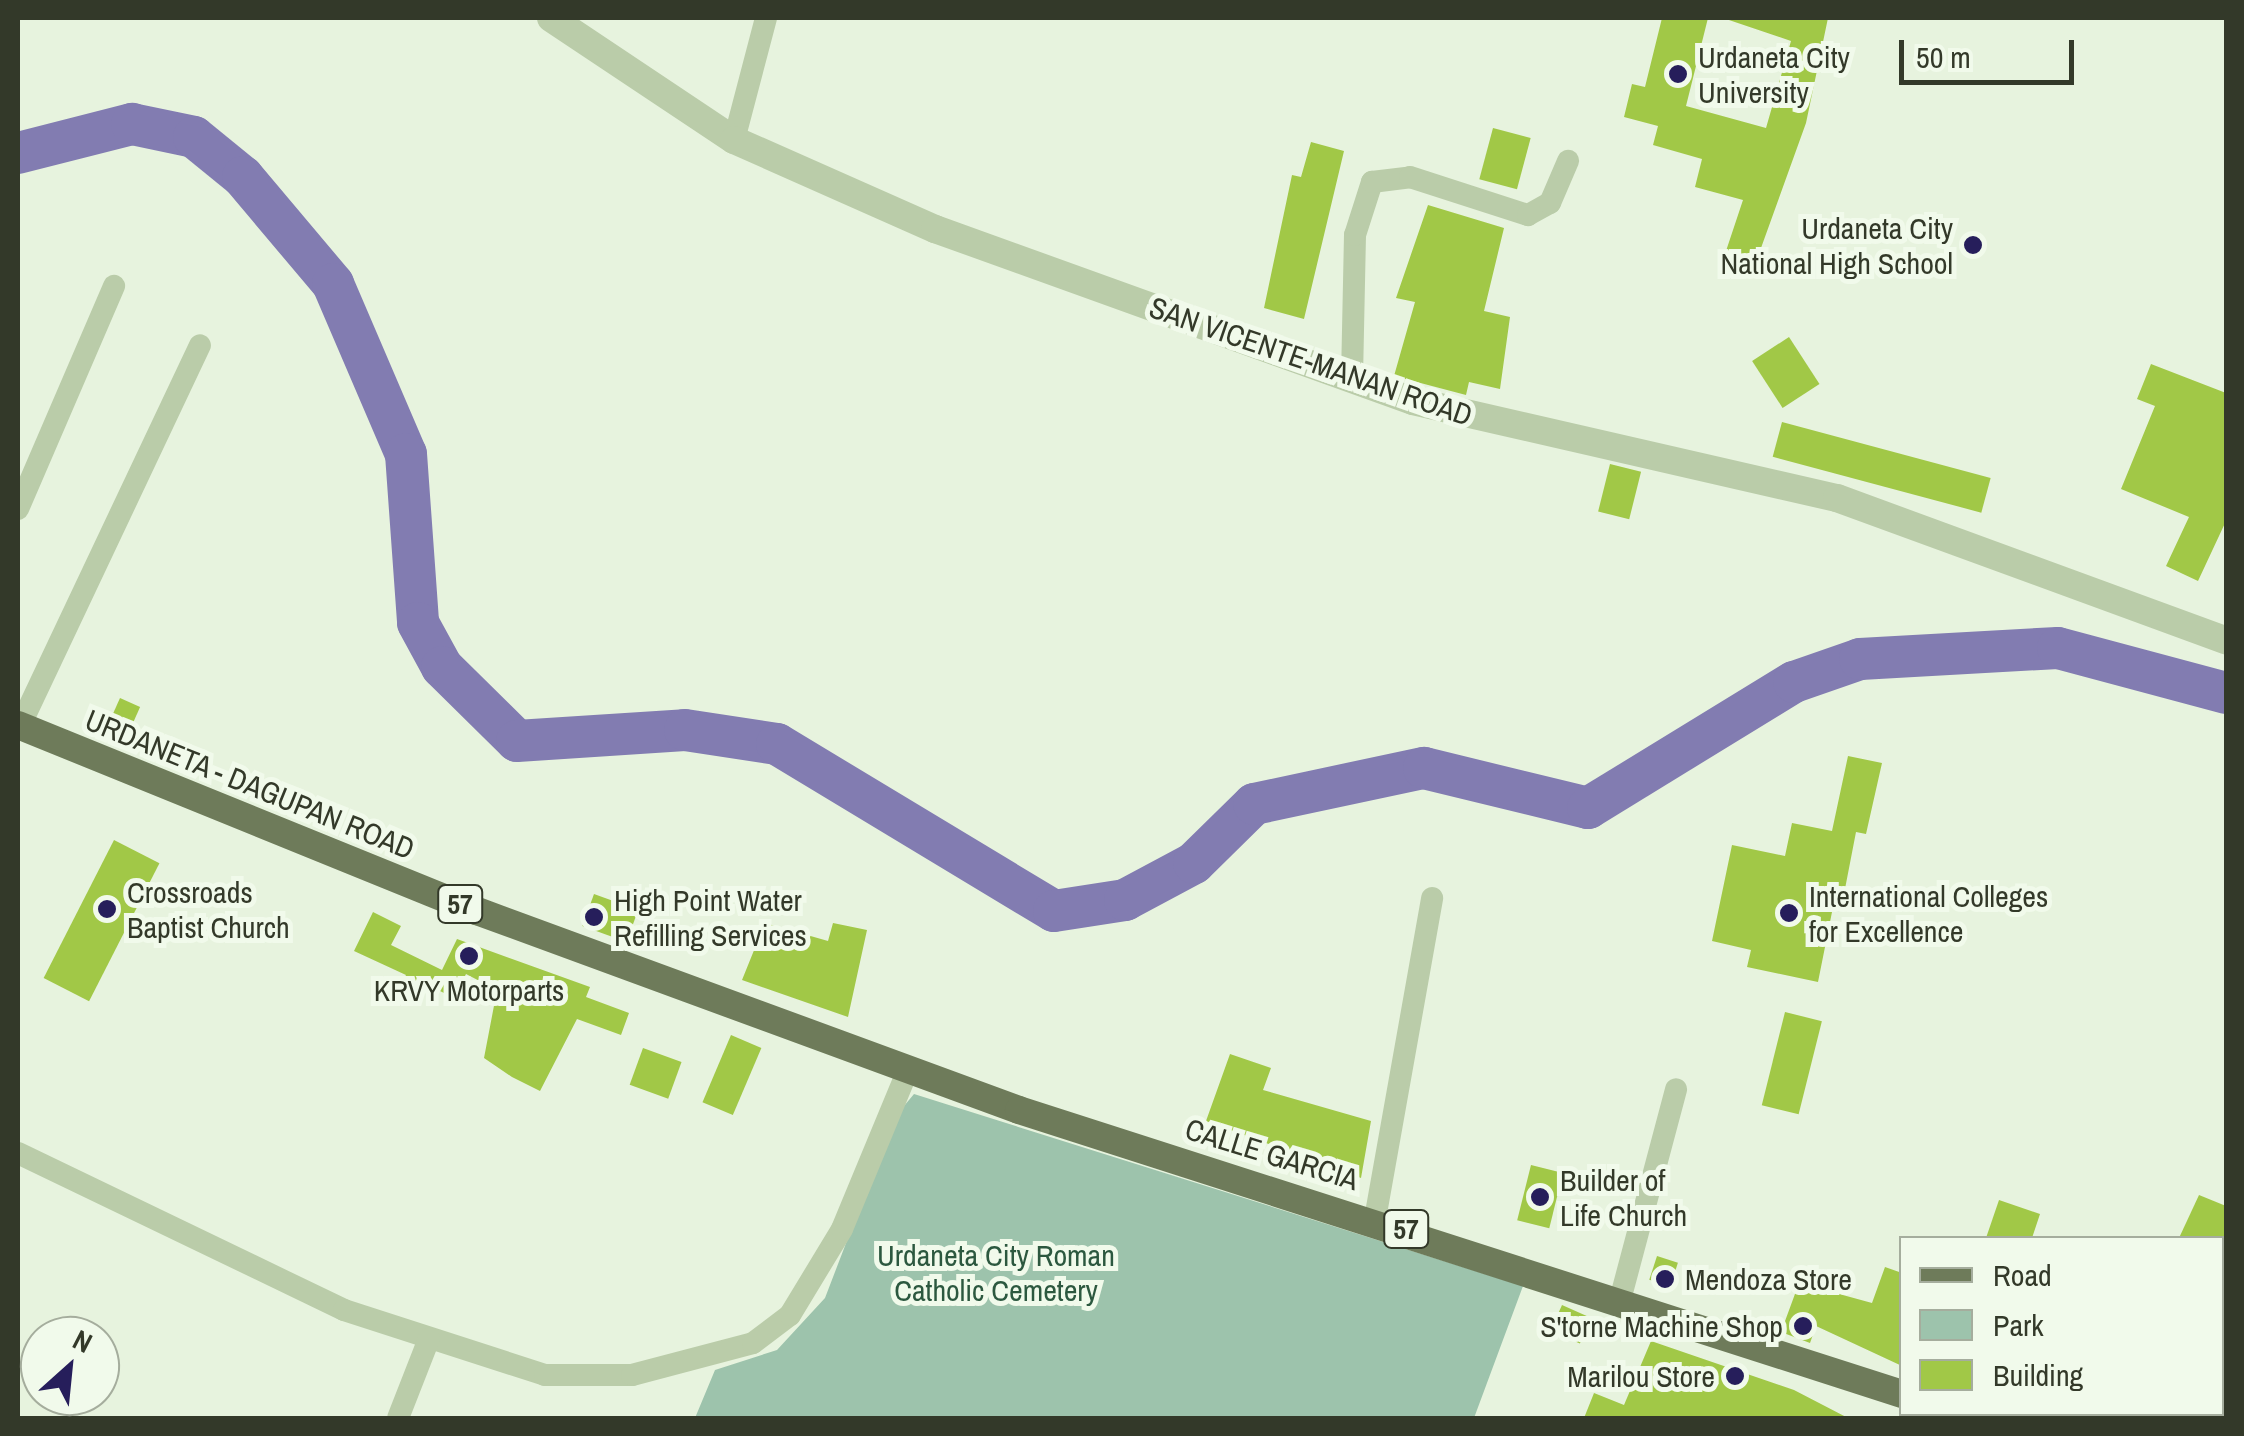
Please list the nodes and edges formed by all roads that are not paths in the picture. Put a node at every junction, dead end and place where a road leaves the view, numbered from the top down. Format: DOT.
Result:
graph roads {
  1 [pos="552,18"];
  2 [pos="766,18"];
  3 [pos="734,140"];
  4 [pos="1568,161"];
  5 [pos="114,286"];
  6 [pos="200,345"];
  7 [pos="1352,378"];
  8 [pos="18,509"];
  9 [pos="2226,640"];
  10 [pos="19,725"];
  11 [pos="1432,898"];
  12 [pos="908,1070"];
  13 [pos="1676,1089"];
  14 [pos="18,1154"];
  15 [pos="1375,1219"];
  16 [pos="1620,1300"];
  17 [pos="429,1338"];
  18 [pos="1899,1393"];
  19 [pos="398,1418"];
  1 -- 3 [label="street, SAN VICENTE-MANAN ROAD"];
  2 -- 3 [label="street"];
  3 -- 7 [label="street, SAN VICENTE-MANAN ROAD"];
  4 -- 7 [label="street"];
  5 -- 8 [label="street"];
  6 -- 10 [label="street"];
  7 -- 9 [label="street, SAN VICENTE-MANAN ROAD"];
  10 -- 12 [label="main road, URDANETA - DAGUPAN ROAD / 57"];
  11 -- 15 [label="street"];
  12 -- 15 [label="main road, CALLE GARCIA / 57"];
  12 -- 17 [label="street"];
  13 -- 16 [label="street"];
  14 -- 17 [label="street"];
  15 -- 16 [label="main road, CALLE GARCIA / 57"];
  16 -- 18 [label="main road, CALLE GARCIA / 57"];
  17 -- 19 [label="street"];
}
